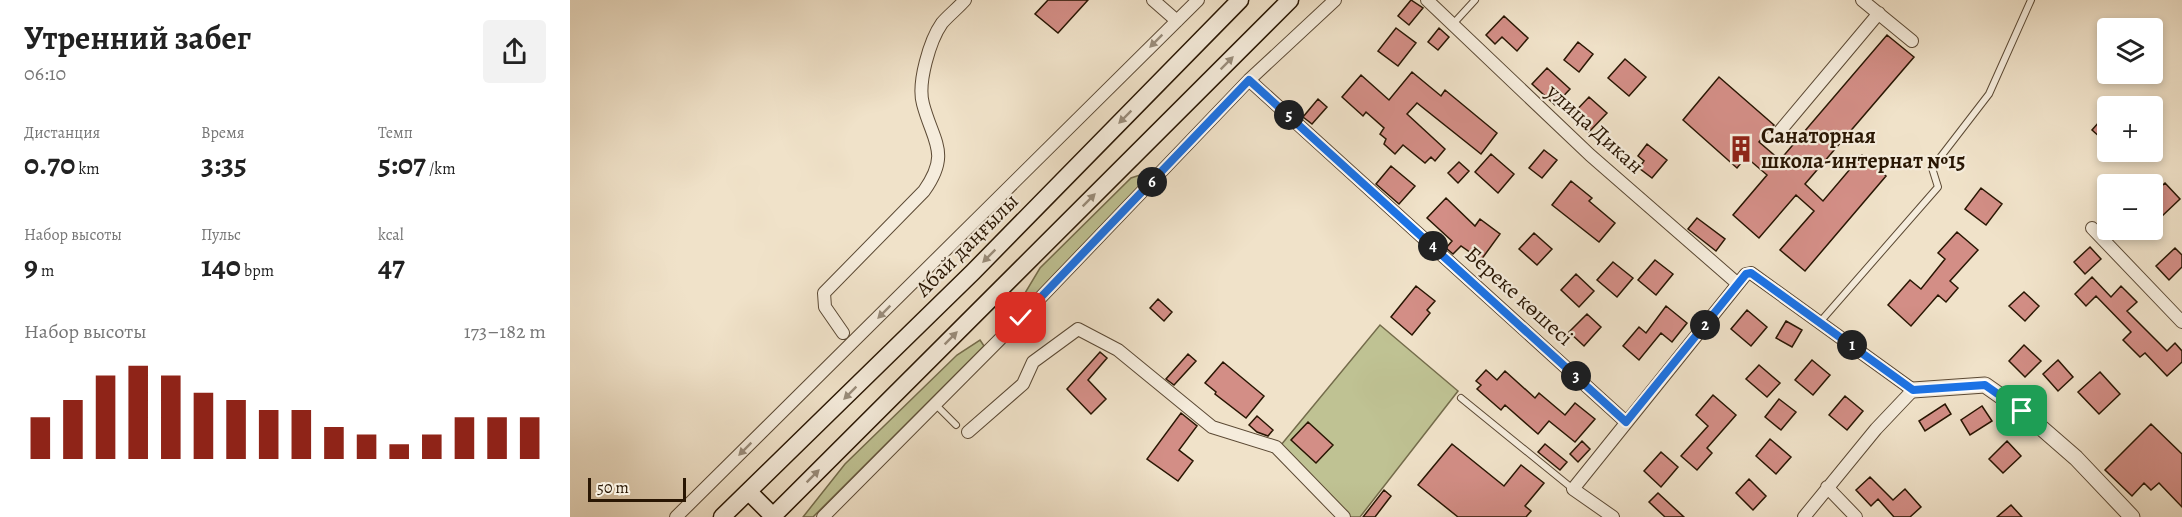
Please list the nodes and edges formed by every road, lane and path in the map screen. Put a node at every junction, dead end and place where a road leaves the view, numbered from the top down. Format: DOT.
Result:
graph roads {
  1 [pos="965,0"];
  2 [pos="1153,0"];
  3 [pos="1198,0"];
  4 [pos="1240,0"];
  5 [pos="1290,0"];
  6 [pos="1335,0"];
  7 [pos="1427,0"];
  8 [pos="1475,0"];
  9 [pos="1862,0"];
  10 [pos="2031,0"];
  11 [pos="1879,13"];
  12 [pos="1177,21"];
  13 [pos="1453,24"];
  14 [pos="1912,41"];
  15 [pos="1249,80"];
  16 [pos="1780,131"];
  17 [pos="2092,228"];
  18 [pos="1738,284"];
  19 [pos="1820,322"];
  20 [pos="2182,322"];
  21 [pos="843,333"];
  22 [pos="1913,390"];
  23 [pos="1461,398"];
  24 [pos="936,405"];
  25 [pos="1626,422"];
  26 [pos="956,425"];
  27 [pos="968,432"];
  28 [pos="1827,487"];
  29 [pos="1573,489"];
  30 [pos="749,492"];
  31 [pos="772,516"];
  32 [pos="676,517"];
  33 [pos="722,517"];
  34 [pos="823,517"];
  35 [pos="1344,517"];
  36 [pos="1613,517"];
  37 [pos="1804,517"];
  38 [pos="1856,517"];
  39 [pos="2132,517"];
  1 -- 21 [label="street"];
  2 -- 12 [label="street"];
  3 -- 12 [label="street"];
  4 -- 30 [label="main road, Абай даңғылы, one-way"];
  31 -- 5 [label="main road, one-way"];
  6 -- 15 [label="street"];
  7 -- 13 [label="street, улица Дикан"];
  8 -- 13 [label="lane"];
  9 -- 11 [label="street"];
  10 -- 19 [label="lane"];
  11 -- 14 [label="street"];
  11 -- 16 [label="street"];
  12 -- 32 [label="street, one-way"];
  13 -- 18 [label="street, улица Дикан"];
  15 -- 24 [label="street"];
  15 -- 25 [label="street, Береке көшесі"];
  17 -- 20 [label="street"];
  18 -- 19 [label="street"];
  18 -- 25 [label="street"];
  19 -- 22 [label="street"];
  22 -- 28 [label="street"];
  22 -- 39 [label="street"];
  23 -- 29 [label="lane"];
  24 -- 26 [label="lane"];
  24 -- 34 [label="street"];
  25 -- 29 [label="street"];
  27 -- 35 [label="street"];
  28 -- 37 [label="street"];
  28 -- 38 [label="street"];
  29 -- 36 [label="street"];
  30 -- 31 [label="main road"];
  30 -- 33 [label="main road, Абай даңғылы"];
}
